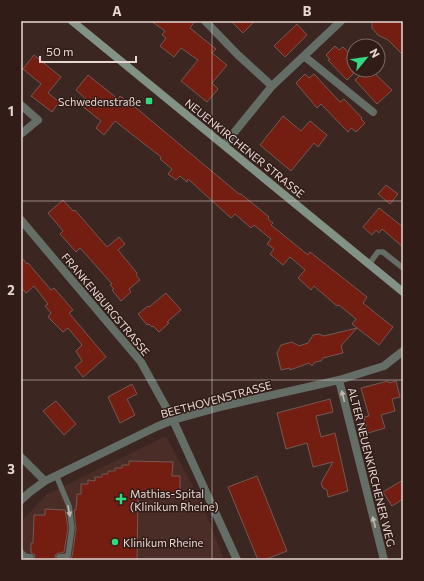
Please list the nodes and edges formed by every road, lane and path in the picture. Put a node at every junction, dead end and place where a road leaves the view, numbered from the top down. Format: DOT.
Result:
graph roads {
  1 [pos="72,21"];
  2 [pos="205,21"];
  3 [pos="341,21"];
  4 [pos="304,56"];
  5 [pos="272,86"];
  6 [pos="21,105"];
  7 [pos="373,112"];
  8 [pos="21,134"];
  9 [pos="224,145"];
  10 [pos="21,220"];
  11 [pos="369,264"];
  12 [pos="403,268"];
  13 [pos="403,292"];
  14 [pos="403,351"];
  15 [pos="339,380"];
  16 [pos="173,420"];
  17 [pos="21,457"];
  18 [pos="56,475"];
  19 [pos="45,481"];
  20 [pos="21,500"];
  21 [pos="21,552"];
  22 [pos="31,557"];
  23 [pos="59,557"];
  24 [pos="237,560"];
  25 [pos="384,560"];
  1 -- 9 [label="street, NEUENKIRCHENER STRASSE"];
  2 -- 5 [label="street"];
  3 -- 4 [label="street"];
  4 -- 5 [label="street"];
  4 -- 7 [label="street"];
  5 -- 9 [label="street"];
  6 -- 8 [label="street"];
  9 -- 11 [label="street, NEUENKIRCHENER STRASSE"];
  10 -- 16 [label="street, FRANKENBURGSTRASSE"];
  11 -- 12 [label="lane"];
  11 -- 13 [label="street, NEUENKIRCHENER STRASSE"];
  14 -- 15 [label="street, BEETHOVENSTRASSE"];
  15 -- 16 [label="street, BEETHOVENSTRASSE"];
  25 -- 15 [label="street, ALTER NEUENKIRCHENER WEG, one-way"];
  16 -- 18 [label="street, BEETHOVENSTRASSE"];
  16 -- 24 [label="street, FRANKENBURGSTRASSE"];
  17 -- 19 [label="street"];
  18 -- 19 [label="street, BEETHOVENSTRASSE"];
  18 -- 23 [label="lane, one-way"];
  19 -- 20 [label="street, BEETHOVENSTRASSE"];
  21 -- 22 [label="lane"];
}
